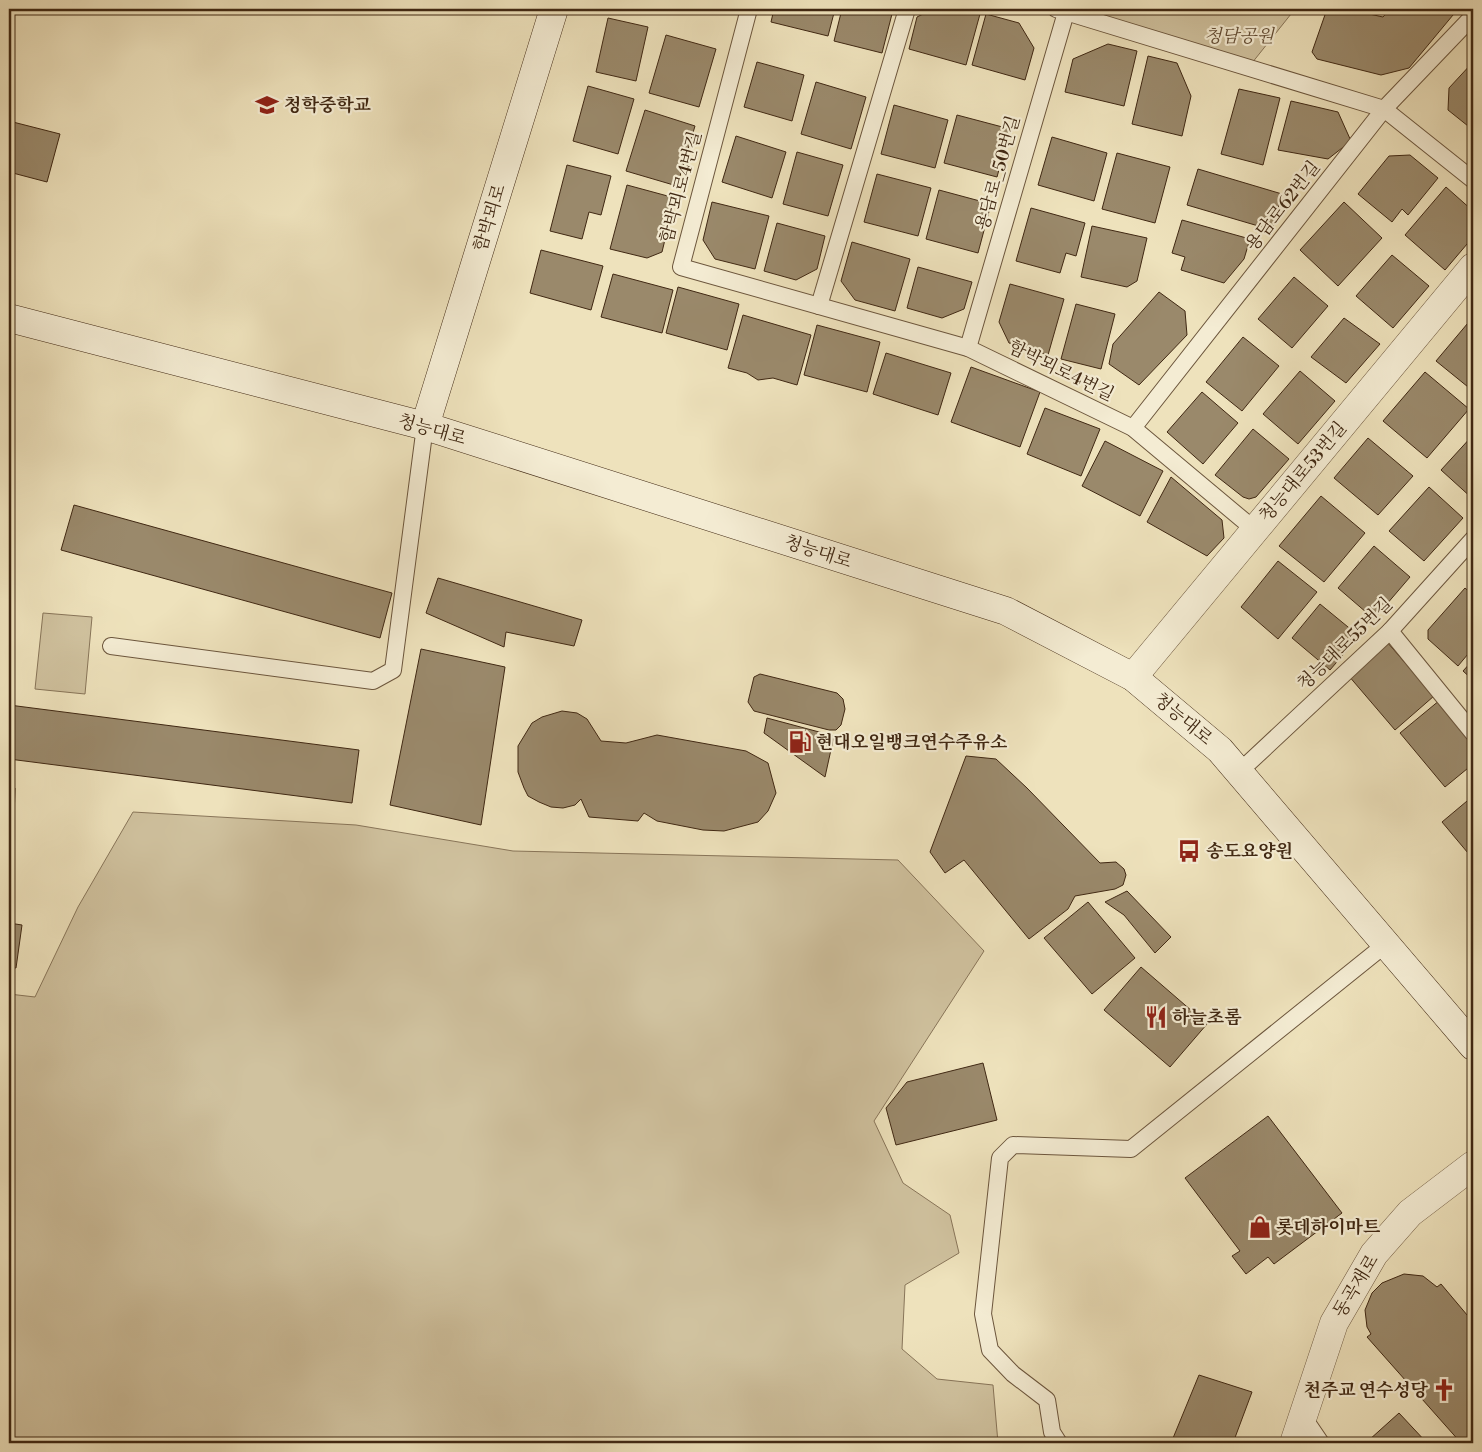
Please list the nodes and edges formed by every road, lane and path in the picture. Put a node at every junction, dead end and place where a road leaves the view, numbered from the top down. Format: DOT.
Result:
graph roads {
  1 [pos="554,9"];
  2 [pos="749,9"];
  3 [pos="907,9"];
  4 [pos="1063,10"];
  5 [pos="1473,16"];
  6 [pos="1384,110"];
  7 [pos="1473,180"];
  8 [pos="1473,268"];
  9 [pos="819,306"];
  10 [pos="9,318"];
  11 [pos="968,348"];
  12 [pos="425,426"];
  13 [pos="1133,428"];
  14 [pos="1255,530"];
  15 [pos="1473,539"];
  16 [pos="1390,631"];
  17 [pos="111,646"];
  18 [pos="1132,678"];
  19 [pos="1473,733"];
  20 [pos="1239,772"];
  21 [pos="1386,944"];
  22 [pos="1473,1046"];
  23 [pos="1473,1165"];
  24 [pos="1304,1418"];
  25 [pos="1059,1443"];
  26 [pos="1294,1443"];
  27 [pos="1321,1443"];
  1 -- 12 [label="main road, 함박뫼로"];
  2 -- 9 [label="lane, 함박뫼로4번길"];
  3 -- 9 [label="lane"];
  4 -- 6 [label="lane"];
  4 -- 11 [label="lane, 용담로_50번길"];
  5 -- 6 [label="lane, 용담로62번길"];
  6 -- 7 [label="lane"];
  6 -- 13 [label="lane, 용담로62번길"];
  8 -- 14 [label="main road, 청능대로53번길"];
  9 -- 11 [label="lane, 함박뫼로4번길"];
  10 -- 12 [label="main road, 청능대로"];
  11 -- 13 [label="lane, 함박뫼로4번길"];
  12 -- 17 [label="lane"];
  12 -- 18 [label="main road, 청능대로"];
  13 -- 14 [label="lane, 함박뫼로4번길"];
  14 -- 18 [label="main road, 청능대로53번길"];
  15 -- 16 [label="lane, 청능대로55번길"];
  16 -- 19 [label="lane"];
  16 -- 20 [label="lane, 청능대로55번길"];
  18 -- 20 [label="main road, 청능대로"];
  20 -- 21 [label="main road, 청능대로"];
  21 -- 22 [label="main road, 청능대로"];
  21 -- 25 [label="lane"];
  23 -- 24 [label="main road, 동곡재로"];
  24 -- 26 [label="main road, 동곡재로"];
  24 -- 27 [label="lane"];
}
